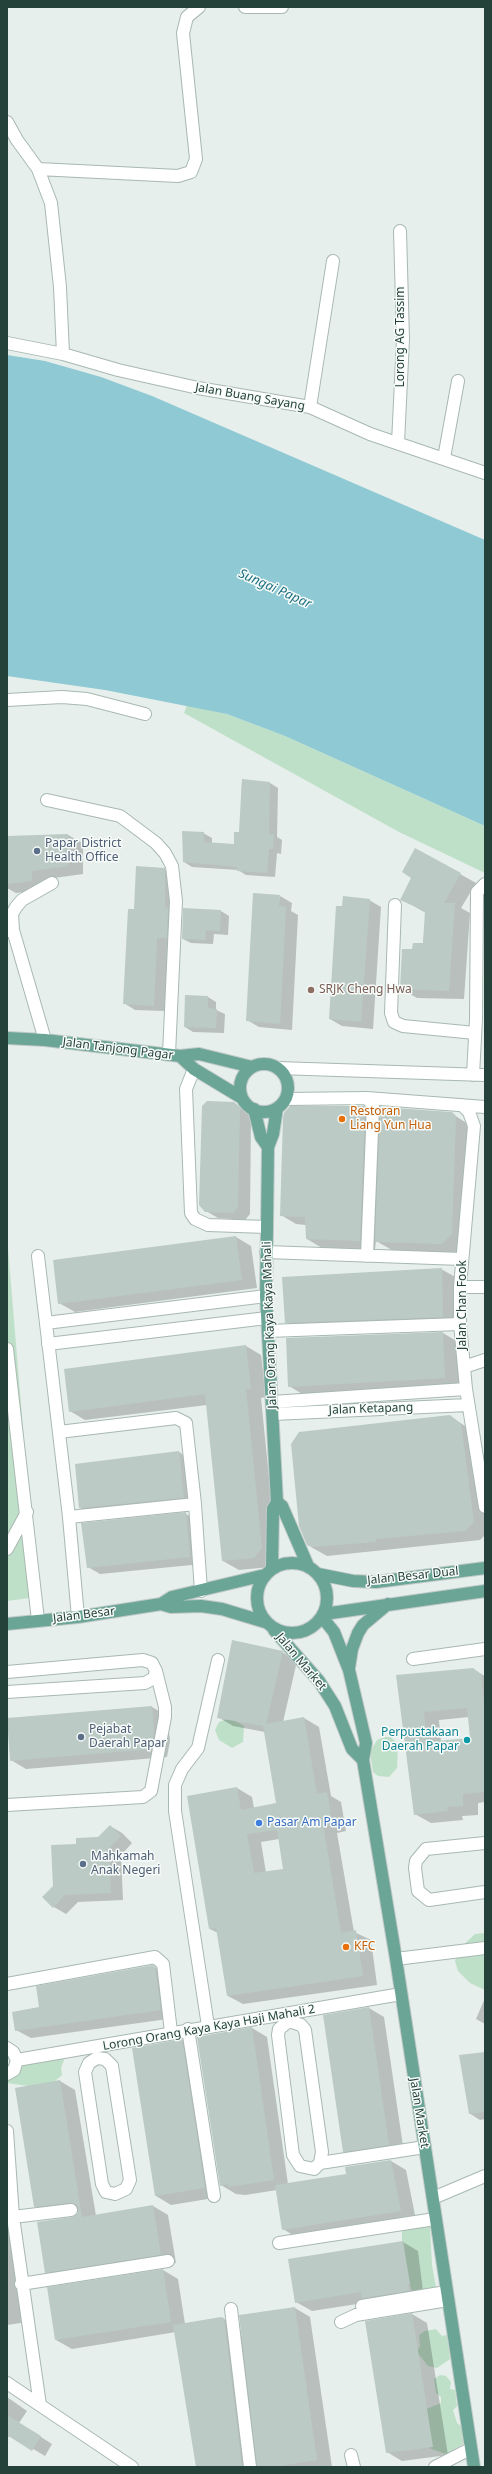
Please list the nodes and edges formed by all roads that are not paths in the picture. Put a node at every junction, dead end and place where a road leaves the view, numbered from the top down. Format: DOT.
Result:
graph roads {
  1 [pos="199,7"];
  2 [pos="245,7"];
  3 [pos="282,7"];
  4 [pos="7,122"];
  5 [pos="38,169"];
  6 [pos="400,231"];
  7 [pos="333,261"];
  8 [pos="7,343"];
  9 [pos="63,354"];
  10 [pos="458,381"];
  11 [pos="310,407"];
  12 [pos="398,442"];
  13 [pos="444,458"];
  14 [pos="485,474"];
  15 [pos="7,700"];
  16 [pos="145,714"];
  17 [pos="47,800"];
  18 [pos="52,883"];
  19 [pos="485,884"];
  20 [pos="395,905"];
  21 [pos="10,930"];
  22 [pos="481,1019"];
  23 [pos="475,1033"];
  24 [pos="7,1038"];
  25 [pos="45,1040"];
  26 [pos="480,1048"];
  27 [pos="175,1055"];
  28 [pos="252,1067"];
  29 [pos="194,1068"];
  30 [pos="278,1068"];
  31 [pos="479,1075"];
  32 [pos="242,1098"];
  33 [pos="367,1098"];
  34 [pos="286,1099"];
  35 [pos="462,1105"];
  36 [pos="485,1107"];
  37 [pos="277,1108"];
  38 [pos="254,1109"];
  39 [pos="268,1147"];
  40 [pos="266,1227"];
  41 [pos="266,1252"];
  42 [pos="38,1256"];
  43 [pos="367,1256"];
  44 [pos="462,1259"];
  45 [pos="485,1286"];
  46 [pos="460,1287"];
  47 [pos="266,1296"];
  48 [pos="267,1318"];
  49 [pos="46,1323"];
  50 [pos="460,1324"];
  51 [pos="268,1331"];
  52 [pos="48,1344"];
  53 [pos="7,1349"];
  54 [pos="485,1360"];
  55 [pos="464,1367"];
  56 [pos="466,1389"];
  57 [pos="468,1405"];
  58 [pos="273,1408"];
  59 [pos="59,1432"];
  60 [pos="277,1502"];
  61 [pos="195,1504"];
  62 [pos="485,1507"];
  63 [pos="27,1512"];
  64 [pos="69,1517"];
  65 [pos="7,1549"];
  66 [pos="308,1566"];
  67 [pos="485,1568"];
  68 [pos="268,1572"];
  69 [pos="318,1574"];
  70 [pos="201,1591"];
  71 [pos="485,1591"];
  72 [pos="160,1604"];
  73 [pos="388,1604"];
  74 [pos="323,1616"];
  75 [pos="78,1618"];
  76 [pos="38,1620"];
  77 [pos="7,1624"];
  78 [pos="268,1625"];
  79 [pos="485,1649"];
  80 [pos="414,1659"];
  81 [pos="218,1660"];
  82 [pos="349,1670"];
  83 [pos="156,1671"];
  84 [pos="7,1672"];
  85 [pos="7,1692"];
  86 [pos="363,1760"];
  87 [pos="7,1805"];
  88 [pos="485,1843"];
  89 [pos="485,1892"];
  90 [pos="485,1948"];
  91 [pos="396,1959"];
  92 [pos="7,1984"];
  93 [pos="401,1994"];
  94 [pos="288,2018"];
  95 [pos="208,2026"];
  96 [pos="188,2029"];
  97 [pos="171,2032"];
  98 [pos="8,2047"];
  99 [pos="97,2053"];
  100 [pos="17,2060"];
  101 [pos="8,2075"];
  102 [pos="7,2131"];
  103 [pos="425,2147"];
  104 [pos="320,2163"];
  105 [pos="485,2176"];
  106 [pos="214,2196"];
  107 [pos="433,2198"];
  108 [pos="71,2210"];
  109 [pos="13,2217"];
  110 [pos="435,2219"];
  111 [pos="279,2243"];
  112 [pos="168,2261"];
  113 [pos="21,2284"];
  114 [pos="447,2296"];
  115 [pos="362,2306"];
  116 [pos="231,2309"];
  117 [pos="341,2322"];
  118 [pos="7,2383"];
  119 [pos="40,2405"];
  120 [pos="470,2449"];
  121 [pos="351,2455"];
  122 [pos="132,2467"];
  123 [pos="250,2467"];
  124 [pos="354,2467"];
  125 [pos="435,2467"];
  126 [pos="474,2467"];
  1 -- 5 [label="street"];
  2 -- 3 [label="street"];
  4 -- 5 [label="street"];
  5 -- 9 [label="street"];
  6 -- 12 [label="street, Lorong AG Tassim"];
  7 -- 11 [label="street"];
  8 -- 9 [label="street, Jalan Buang Sayang"];
  9 -- 11 [label="street, Jalan Buang Sayang"];
  10 -- 13 [label="street"];
  11 -- 12 [label="street, Jalan Buang Sayang"];
  12 -- 13 [label="street, Jalan Buang Sayang"];
  13 -- 14 [label="street, Jalan Buang Sayang"];
  15 -- 16 [label="street"];
  17 -- 27 [label="street"];
  18 -- 21 [label="street"];
  19 -- 22 [label="street"];
  20 -- 23 [label="street"];
  21 -- 25 [label="street"];
  22 -- 23 [label="street"];
  23 -- 26 [label="street"];
  24 -- 25 [label="main road, Jalan Tanjong Pagar"];
  25 -- 27 [label="main road, Jalan Tanjong Pagar"];
  26 -- 31 [label="street"];
  27 -- 28 [label="main road, Jalan Tanjong Pagar"];
  27 -- 29 [label="main road"];
  28 -- 30 [label="main road"];
  28 -- 32 [label="main road"];
  29 -- 32 [label="main road"];
  29 -- 40 [label="street"];
  30 -- 31 [label="street"];
  30 -- 34 [label="main road"];
  32 -- 38 [label="main road"];
  33 -- 34 [label="street"];
  33 -- 35 [label="street"];
  33 -- 43 [label="street"];
  34 -- 37 [label="main road"];
  35 -- 36 [label="street"];
  35 -- 44 [label="street, Jalan Chan Fook"];
  37 -- 38 [label="main road"];
  37 -- 39 [label="main road, Jalan Orang Kaya Kaya Mahali"];
  38 -- 39 [label="main road, Jalan Orang Kaya Kaya Mahali"];
  39 -- 40 [label="main road, Jalan Orang Kaya Kaya Mahali"];
  40 -- 41 [label="main road, Jalan Orang Kaya Kaya Mahali"];
  41 -- 43 [label="street"];
  41 -- 47 [label="main road, Jalan Orang Kaya Kaya Mahali"];
  42 -- 49 [label="street"];
  43 -- 44 [label="street"];
  44 -- 46 [label="street, Jalan Chan Fook"];
  45 -- 46 [label="street"];
  46 -- 50 [label="street, Jalan Chan Fook"];
  47 -- 48 [label="main road, Jalan Orang Kaya Kaya Mahali"];
  47 -- 49 [label="street"];
  48 -- 51 [label="main road, Jalan Orang Kaya Kaya Mahali"];
  48 -- 52 [label="street"];
  49 -- 52 [label="street"];
  50 -- 51 [label="street"];
  50 -- 55 [label="street, Jalan Chan Fook"];
  51 -- 58 [label="main road, Jalan Orang Kaya Kaya Mahali"];
  52 -- 59 [label="street"];
  53 -- 63 [label="street"];
  54 -- 55 [label="street"];
  55 -- 56 [label="street, Jalan Chan Fook"];
  56 -- 57 [label="street, Jalan Chan Fook"];
  56 -- 58 [label="street, Jalan Ketapang"];
  57 -- 58 [label="street, Jalan Ketapang"];
  57 -- 62 [label="street, Jalan Chan Fook"];
  58 -- 60 [label="main road, Jalan Orang Kaya Kaya Mahali"];
  59 -- 61 [label="street"];
  59 -- 64 [label="street"];
  60 -- 66 [label="main road, Jalan Orang Kaya Kaya Mahali"];
  60 -- 68 [label="main road, Jalan Orang Kaya Kaya Mahali"];
  61 -- 64 [label="street"];
  61 -- 70 [label="street"];
  63 -- 65 [label="street"];
  63 -- 76 [label="street"];
  64 -- 75 [label="street"];
  66 -- 68 [label="main road"];
  66 -- 69 [label="main road"];
  67 -- 69 [label="main road, Jalan Besar Dual"];
  68 -- 70 [label="main road, Jalan Besar"];
  68 -- 78 [label="main road"];
  69 -- 74 [label="main road"];
  70 -- 72 [label="main road, Jalan Besar"];
  71 -- 73 [label="main road, Jalan Besar Dual"];
  72 -- 75 [label="main road, Jalan Besar"];
  72 -- 78 [label="main road, Jalan Besar"];
  73 -- 74 [label="main road, Jalan Besar Dual"];
  73 -- 82 [label="main road"];
  74 -- 78 [label="main road"];
  74 -- 82 [label="main road, Jalan Market"];
  75 -- 76 [label="main road, Jalan Besar"];
  76 -- 77 [label="main road, Jalan Besar"];
  78 -- 86 [label="main road, Jalan Market"];
  79 -- 80 [label="street"];
  81 -- 95 [label="street"];
  82 -- 86 [label="main road, Jalan Market"];
  83 -- 84 [label="street"];
  83 -- 85 [label="street"];
  83 -- 87 [label="street"];
  86 -- 91 [label="main road, Jalan Market"];
  88 -- 89 [label="street"];
  90 -- 91 [label="street"];
  91 -- 93 [label="main road, Jalan Market"];
  92 -- 97 [label="street"];
  93 -- 94 [label="street, Lorong Orang Kaya Kaya Haji Mahali 2"];
  93 -- 103 [label="main road, Jalan Market"];
  94 -- 95 [label="street, Lorong Orang Kaya Kaya Haji Mahali 2"];
  94 -- 104 [label="street"];
  94 -- 104 [label="street"];
  95 -- 96 [label="street, Lorong Orang Kaya Kaya Haji Mahali 2"];
  96 -- 97 [label="street, Lorong Orang Kaya Kaya Haji Mahali 2"];
  96 -- 106 [label="street"];
  97 -- 99 [label="street, Lorong Orang Kaya Kaya Haji Mahali 2"];
  98 -- 100 [label="street"];
  99 -- 99 [label="street"];
  99 -- 100 [label="street, Lorong Orang Kaya Kaya Haji Mahali 2"];
  100 -- 101 [label="street"];
  102 -- 109 [label="street"];
  103 -- 104 [label="street"];
  103 -- 107 [label="main road, Jalan Market"];
  105 -- 107 [label="street"];
  107 -- 110 [label="main road, Jalan Market"];
  108 -- 109 [label="street"];
  109 -- 113 [label="street"];
  110 -- 111 [label="street"];
  110 -- 114 [label="main road, Jalan Market"];
  112 -- 113 [label="street"];
  113 -- 119 [label="street"];
  114 -- 115 [label="street"];
  114 -- 117 [label="street"];
  114 -- 120 [label="main road, Jalan Market"];
  116 -- 123 [label="street"];
  118 -- 119 [label="street"];
  119 -- 122 [label="street"];
  120 -- 125 [label="street"];
  120 -- 126 [label="main road, Jalan Market"];
  121 -- 124 [label="street"];
}
